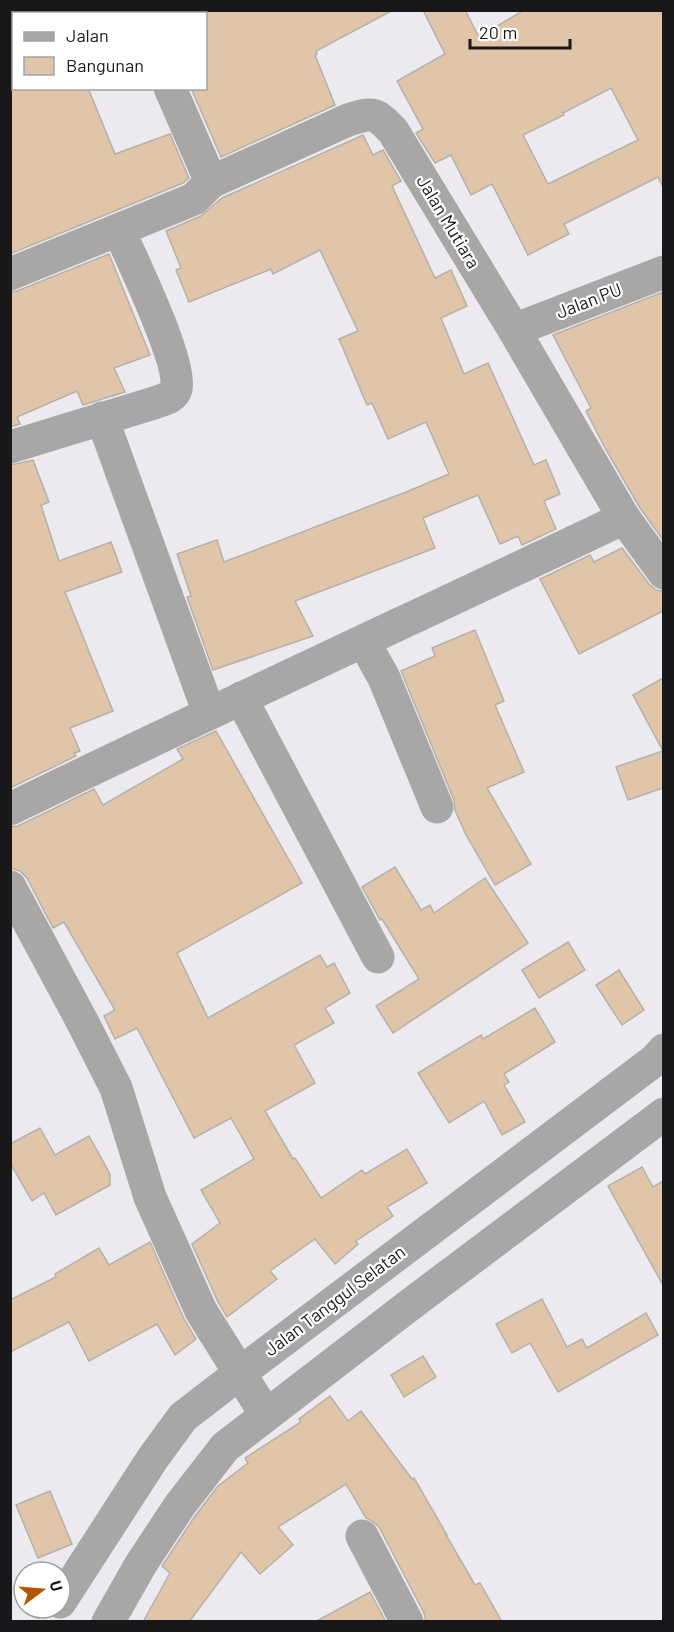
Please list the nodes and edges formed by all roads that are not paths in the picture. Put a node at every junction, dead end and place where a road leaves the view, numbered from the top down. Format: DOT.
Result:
graph roads {
  1 [pos="171,90"];
  2 [pos="211,182"];
  3 [pos="119,230"];
  4 [pos="663,272"];
  5 [pos="10,274"];
  6 [pos="514,330"];
  7 [pos="102,418"];
  8 [pos="10,447"];
  9 [pos="624,518"];
  10 [pos="663,573"];
  11 [pos="364,642"];
  12 [pos="241,698"];
  13 [pos="209,713"];
  14 [pos="437,807"];
  15 [pos="10,809"];
  16 [pos="10,888"];
  17 [pos="378,957"];
  18 [pos="663,1050"];
  19 [pos="663,1114"];
  20 [pos="240,1373"];
  21 [pos="266,1415"];
  22 [pos="362,1536"];
  23 [pos="72,1583"];
  24 [pos="108,1622"];
  25 [pos="407,1622"];
  1 -- 2 [label="street"];
  2 -- 3 [label="street"];
  2 -- 6 [label="street, Jalan Mutiara"];
  3 -- 5 [label="street"];
  3 -- 7 [label="street"];
  4 -- 6 [label="street, Jalan PU"];
  6 -- 9 [label="street, Jalan Mutiara"];
  7 -- 8 [label="street"];
  7 -- 13 [label="street"];
  9 -- 10 [label="street, Jalan Mutiara"];
  9 -- 11 [label="street"];
  11 -- 12 [label="street"];
  11 -- 14 [label="street"];
  12 -- 13 [label="street"];
  12 -- 17 [label="street"];
  13 -- 15 [label="street"];
  16 -- 20 [label="street"];
  18 -- 20 [label="street, Jalan Tanggul Selatan"];
  19 -- 21 [label="street"];
  20 -- 21 [label="street"];
  20 -- 23 [label="street, Jalan Tanggul Selatan"];
  21 -- 24 [label="street"];
  22 -- 25 [label="street"];
}
